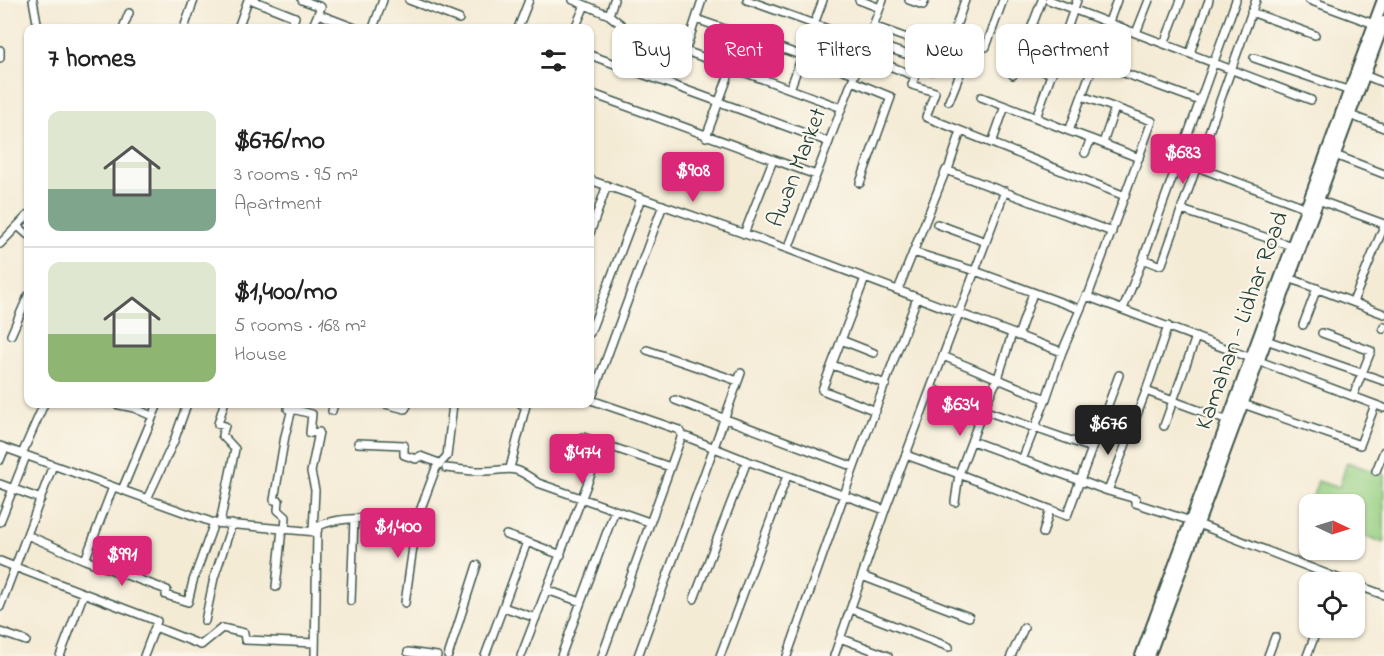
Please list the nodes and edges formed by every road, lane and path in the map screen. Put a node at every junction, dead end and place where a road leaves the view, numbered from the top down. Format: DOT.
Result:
graph roads {
  1 [pos="33,0"];
  2 [pos="194,0"];
  3 [pos="250,0"];
  4 [pos="302,0"];
  5 [pos="383,0"];
  6 [pos="409,0"];
  7 [pos="529,0"];
  8 [pos="573,0"];
  9 [pos="614,0"];
  10 [pos="702,0"];
  11 [pos="747,0"];
  12 [pos="823,0"];
  13 [pos="859,0"];
  14 [pos="883,0"];
  15 [pos="909,0"];
  16 [pos="925,0"];
  17 [pos="965,0"];
  18 [pos="1003,0"];
  19 [pos="1042,0"];
  20 [pos="1048,0"];
  21 [pos="1077,0"];
  22 [pos="1117,0"];
  23 [pos="1149,0"];
  24 [pos="1181,0"];
  25 [pos="1209,0"];
  26 [pos="1236,0"];
  27 [pos="1256,0"];
  28 [pos="1309,0"];
  29 [pos="1383,0"];
  30 [pos="585,5"];
  31 [pos="880,8"];
  32 [pos="1073,9"];
  33 [pos="1251,12"];
  34 [pos="129,13"];
  35 [pos="318,14"];
  36 [pos="609,15"];
  37 [pos="459,19"];
  38 [pos="696,19"];
  39 [pos="1108,22"];
  40 [pos="814,23"];
  41 [pos="37,24"];
  42 [pos="125,24"];
  43 [pos="185,24"];
  44 [pos="239,24"];
  45 [pos="292,24"];
  46 [pos="314,24"];
  47 [pos="344,24"];
  48 [pos="374,24"];
  49 [pos="520,24"];
  50 [pos="577,24"];
  51 [pos="620,24"];
  52 [pos="710,24"];
  53 [pos="874,24"];
  54 [pos="957,24"];
  55 [pos="1033,24"];
  56 [pos="1068,24"];
  57 [pos="1381,29"];
  58 [pos="692,31"];
  59 [pos="893,33"];
  60 [pos="1136,33"];
  61 [pos="1315,35"];
  62 [pos="1164,44"];
  63 [pos="986,47"];
  64 [pos="0,50"];
  65 [pos="1190,53"];
  66 [pos="594,56"];
  67 [pos="0,58"];
  68 [pos="1254,58"];
  69 [pos="1214,62"];
  70 [pos="893,67"];
  71 [pos="1231,69"];
  72 [pos="796,72"];
  73 [pos="1364,75"];
  74 [pos="1131,76"];
  75 [pos="728,78"];
  76 [pos="758,78"];
  77 [pos="854,78"];
  78 [pos="1051,78"];
  79 [pos="1088,78"];
  80 [pos="1384,83"];
  81 [pos="790,89"];
  82 [pos="1350,91"];
  83 [pos="594,94"];
  84 [pos="1082,96"];
  85 [pos="981,97"];
  86 [pos="1311,99"];
  87 [pos="949,100"];
  88 [pos="1200,101"];
  89 [pos="718,103"];
  90 [pos="1005,106"];
  91 [pos="842,108"];
  92 [pos="1114,108"];
  93 [pos="1350,115"];
  94 [pos="1034,117"];
  95 [pos="1384,128"];
  96 [pos="962,131"];
  97 [pos="1069,131"];
  98 [pos="706,136"];
  99 [pos="1091,139"];
  100 [pos="829,142"];
  101 [pos="992,143"];
  102 [pos="1103,143"];
  103 [pos="1085,153"];
  104 [pos="1335,155"];
  105 [pos="1139,158"];
  106 [pos="773,160"];
  107 [pos="1197,167"];
  108 [pos="948,170"];
  109 [pos="1384,174"];
  110 [pos="816,176"];
  111 [pos="594,181"];
  112 [pos="860,183"];
  113 [pos="607,186"];
  114 [pos="1005,191"];
  115 [pos="1125,195"];
  116 [pos="641,198"];
  117 [pos="1318,200"];
  118 [pos="663,205"];
  119 [pos="1307,208"];
  120 [pos="1182,210"];
  121 [pos="24,220"];
  122 [pos="594,222"];
  123 [pos="937,224"];
  124 [pos="1384,225"];
  125 [pos="19,227"];
  126 [pos="24,231"];
  127 [pos="1112,232"];
  128 [pos="744,234"];
  129 [pos="986,242"];
  130 [pos="0,244"];
  131 [pos="1292,246"];
  132 [pos="788,249"];
  133 [pos="913,252"];
  134 [pos="1143,260"];
  135 [pos="975,271"];
  136 [pos="865,278"];
  137 [pos="1289,278"];
  138 [pos="1317,288"];
  139 [pos="898,290"];
  140 [pos="1033,293"];
  141 [pos="1088,296"];
  142 [pos="917,298"];
  143 [pos="1353,302"];
  144 [pos="24,306"];
  145 [pos="1078,309"];
  146 [pos="1123,309"];
  147 [pos="959,313"];
  148 [pos="1384,314"];
  149 [pos="594,322"];
  150 [pos="1303,325"];
  151 [pos="1168,326"];
  152 [pos="1322,333"];
  153 [pos="11,335"];
  154 [pos="1015,335"];
  155 [pos="1196,337"];
  156 [pos="841,340"];
  157 [pos="1266,340"];
  158 [pos="647,350"];
  159 [pos="1062,352"];
  160 [pos="874,353"];
  161 [pos="943,356"];
  162 [pos="1255,359"];
  163 [pos="832,365"];
  164 [pos="741,373"];
  165 [pos="1119,375"];
  166 [pos="1362,375"];
  167 [pos="998,378"];
  168 [pos="738,381"];
  169 [pos="1384,381"];
  170 [pos="886,384"];
  171 [pos="931,388"];
  172 [pos="594,392"];
  173 [pos="1146,392"];
  174 [pos="1353,396"];
  175 [pos="1046,399"];
  176 [pos="675,400"];
  177 [pos="594,401"];
  178 [pos="1174,401"];
  179 [pos="1243,404"];
  180 [pos="1375,405"];
  181 [pos="42,408"];
  182 [pos="134,408"];
  183 [pos="156,408"];
  184 [pos="186,408"];
  185 [pos="223,408"];
  186 [pos="291,408"];
  187 [pos="296,408"];
  188 [pos="453,408"];
  189 [pos="525,408"];
  190 [pos="1384,408"];
  191 [pos="983,410"];
  192 [pos="876,411"];
  193 [pos="152,417"];
  194 [pos="725,419"];
  195 [pos="1228,421"];
  196 [pos="1164,426"];
  197 [pos="1034,428"];
  198 [pos="682,435"];
  199 [pos="972,441"];
  200 [pos="358,443"];
  201 [pos="603,443"];
  202 [pos="2,447"];
  203 [pos="1092,448"];
  204 [pos="714,449"];
  205 [pos="574,450"];
  206 [pos="1384,452"];
  207 [pos="24,455"];
  208 [pos="906,455"];
  209 [pos="0,460"];
  210 [pos="1022,460"];
  211 [pos="747,461"];
  212 [pos="439,463"];
  213 [pos="53,465"];
  214 [pos="670,467"];
  215 [pos="854,467"];
  216 [pos="446,468"];
  217 [pos="510,468"];
  218 [pos="1376,471"];
  219 [pos="959,474"];
  220 [pos="787,476"];
  221 [pos="1080,482"];
  222 [pos="0,484"];
  223 [pos="113,487"];
  224 [pos="13,489"];
  225 [pos="122,490"];
  226 [pos="1108,490"];
  227 [pos="843,496"];
  228 [pos="41,499"];
  229 [pos="147,499"];
  230 [pos="583,499"];
  231 [pos="955,502"];
  232 [pos="1050,509"];
  233 [pos="615,510"];
  234 [pos="885,510"];
  235 [pos="354,519"];
  236 [pos="417,519"];
  237 [pos="0,522"];
  238 [pos="649,522"];
  239 [pos="217,523"];
  240 [pos="1195,523"];
  241 [pos="232,524"];
  242 [pos="284,529"];
  243 [pos="315,532"];
  244 [pos="1043,534"];
  245 [pos="27,535"];
  246 [pos="506,535"];
  247 [pos="527,542"];
  248 [pos="561,555"];
  249 [pos="85,560"];
  250 [pos="0,561"];
  251 [pos="477,565"];
  252 [pos="15,567"];
  253 [pos="1316,572"];
  254 [pos="862,576"];
  255 [pos="276,587"];
  256 [pos="1365,588"];
  257 [pos="547,590"];
  258 [pos="84,593"];
  259 [pos="1384,595"];
  260 [pos="694,599"];
  261 [pos="351,601"];
  262 [pos="581,602"];
  263 [pos="405,603"];
  264 [pos="0,607"];
  265 [pos="503,607"];
  266 [pos="851,609"];
  267 [pos="969,617"];
  268 [pos="536,618"];
  269 [pos="205,621"];
  270 [pos="155,627"];
  271 [pos="1024,628"];
  272 [pos="0,632"];
  273 [pos="1275,637"];
  274 [pos="840,638"];
  275 [pos="1314,638"];
  276 [pos="26,641"];
  277 [pos="315,643"];
  278 [pos="949,647"];
  279 [pos="408,652"];
  280 [pos="60,656"];
  281 [pos="144,656"];
  282 [pos="315,656"];
  283 [pos="437,656"];
  284 [pos="448,656"];
  285 [pos="485,656"];
  286 [pos="521,656"];
  287 [pos="561,656"];
  288 [pos="602,656"];
  289 [pos="638,656"];
  290 [pos="720,656"];
  291 [pos="787,656"];
  292 [pos="834,656"];
  293 [pos="888,656"];
  294 [pos="1011,656"];
  295 [pos="1141,656"];
  296 [pos="1149,656"];
  297 [pos="1268,656"];
  298 [pos="1307,656"];
  1 -- 41 [label="street"];
  2 -- 43 [label="street"];
  3 -- 44 [label="street"];
  3 -- 45 [label="street"];
  4 -- 35 [label="street"];
  5 -- 48 [label="street"];
  6 -- 37 [label="street"];
  7 -- 49 [label="street"];
  8 -- 30 [label="street"];
  9 -- 36 [label="street"];
  10 -- 38 [label="street"];
  11 -- 40 [label="street"];
  12 -- 40 [label="street"];
  13 -- 31 [label="street"];
  14 -- 31 [label="street, Awan Market"];
  15 -- 16 [label="street"];
  17 -- 54 [label="street"];
  18 -- 63 [label="street"];
  19 -- 55 [label="street"];
  20 -- 32 [label="street"];
  21 -- 32 [label="street"];
  22 -- 39 [label="street"];
  23 -- 60 [label="street"];
  24 -- 62 [label="street"];
  25 -- 65 [label="street"];
  26 -- 69 [label="street"];
  27 -- 33 [label="street"];
  28 -- 57 [label="street"];
  29 -- 57 [label="main road, Kamahan - Lidhar Road"];
  30 -- 36 [label="street"];
  30 -- 50 [label="street"];
  31 -- 53 [label="street, Awan Market"];
  32 -- 39 [label="street"];
  32 -- 56 [label="street"];
  33 -- 61 [label="street"];
  33 -- 71 [label="street"];
  34 -- 42 [label="street"];
  35 -- 46 [label="street"];
  35 -- 47 [label="street"];
  36 -- 51 [label="street"];
  38 -- 52 [label="street"];
  38 -- 58 [label="street"];
  39 -- 60 [label="street"];
  57 -- 73 [label="main road, Kamahan - Lidhar Road"];
  57 -- 82 [label="main road, Kamahan - Lidhar Road"];
  59 -- 87 [label="street"];
  60 -- 62 [label="street"];
  62 -- 65 [label="street"];
  64 -- 67 [label="street"];
  65 -- 69 [label="street"];
  66 -- 89 [label="street"];
  68 -- 82 [label="street"];
  69 -- 71 [label="street"];
  69 -- 88 [label="street"];
  70 -- 96 [label="street"];
  71 -- 86 [label="street"];
  71 -- 107 [label="street"];
  72 -- 81 [label="street"];
  73 -- 80 [label="street"];
  73 -- 93 [label="main road, Kamahan - Lidhar Road"];
  74 -- 88 [label="street"];
  75 -- 89 [label="street"];
  76 -- 81 [label="street"];
  77 -- 91 [label="street, Awan Market"];
  77 -- 112 [label="street"];
  78 -- 94 [label="street"];
  79 -- 84 [label="street"];
  81 -- 91 [label="street"];
  82 -- 119 [label="main road, Kamahan - Lidhar Road"];
  83 -- 98 [label="street"];
  84 -- 92 [label="street"];
  84 -- 97 [label="street"];
  85 -- 90 [label="street"];
  88 -- 134 [label="street"];
  89 -- 98 [label="street"];
  89 -- 100 [label="street"];
  90 -- 94 [label="street"];
  90 -- 101 [label="street"];
  91 -- 100 [label="street, Awan Market"];
  92 -- 102 [label="street"];
  92 -- 105 [label="street"];
  93 -- 95 [label="street"];
  93 -- 104 [label="main road, Kamahan - Lidhar Road"];
  94 -- 97 [label="street"];
  96 -- 101 [label="street"];
  96 -- 108 [label="street"];
  97 -- 99 [label="street"];
  98 -- 106 [label="street"];
  99 -- 102 [label="street"];
  99 -- 103 [label="street"];
  100 -- 110 [label="street, Awan Market"];
  101 -- 115 [label="street"];
  102 -- 105 [label="street"];
  104 -- 109 [label="street"];
  104 -- 117 [label="main road, Kamahan - Lidhar Road"];
  105 -- 115 [label="street"];
  106 -- 110 [label="street"];
  106 -- 128 [label="street"];
  107 -- 119 [label="street"];
  107 -- 120 [label="street"];
  108 -- 114 [label="street"];
  108 -- 133 [label="street"];
  110 -- 132 [label="street, Awan Market"];
  111 -- 113 [label="street"];
  113 -- 116 [label="street"];
  113 -- 122 [label="street"];
  114 -- 127 [label="street"];
  114 -- 129 [label="street"];
  115 -- 127 [label="street"];
  116 -- 118 [label="street"];
  116 -- 149 [label="street"];
  117 -- 124 [label="street"];
  117 -- 137 [label="main road, Kamahan - Lidhar Road"];
  118 -- 128 [label="street"];
  118 -- 172 [label="street"];
  119 -- 131 [label="main road, Kamahan - Lidhar Road"];
  120 -- 131 [label="street"];
  120 -- 134 [label="street"];
  121 -- 125 [label="street"];
  123 -- 129 [label="street"];
  124 -- 143 [label="street"];
  125 -- 126 [label="street"];
  125 -- 130 [label="street"];
  127 -- 141 [label="street"];
  128 -- 132 [label="street"];
  129 -- 135 [label="street"];
  131 -- 162 [label="main road, Kamahan - Lidhar Road"];
  132 -- 136 [label="street"];
  133 -- 135 [label="street"];
  133 -- 139 [label="street"];
  134 -- 146 [label="street"];
  135 -- 140 [label="street"];
  135 -- 147 [label="street"];
  136 -- 139 [label="street"];
  136 -- 156 [label="street"];
  137 -- 138 [label="street"];
  137 -- 157 [label="main road, Kamahan - Lidhar Road"];
  138 -- 143 [label="street"];
  138 -- 150 [label="street"];
  139 -- 142 [label="street"];
  140 -- 145 [label="street"];
  140 -- 154 [label="street"];
  141 -- 145 [label="street"];
  141 -- 146 [label="street"];
  142 -- 147 [label="street"];
  142 -- 170 [label="street"];
  143 -- 148 [label="street"];
  144 -- 153 [label="street"];
  145 -- 159 [label="street"];
  146 -- 151 [label="street"];
  147 -- 154 [label="street"];
  147 -- 161 [label="street"];
  151 -- 155 [label="street"];
  151 -- 173 [label="street"];
  152 -- 166 [label="street"];
  154 -- 159 [label="street"];
  154 -- 167 [label="street"];
  155 -- 162 [label="street"];
  155 -- 178 [label="street"];
  156 -- 160 [label="street"];
  156 -- 163 [label="street"];
  157 -- 162 [label="main road, Kamahan - Lidhar Road"];
  157 -- 166 [label="street"];
  158 -- 168 [label="street"];
  159 -- 175 [label="street"];
  161 -- 167 [label="street"];
  161 -- 171 [label="street"];
  162 -- 174 [label="street"];
  162 -- 179 [label="main road, Kamahan - Lidhar Road"];
  162 -- 195 [label="main road, Kamahan - Lidhar Road"];
  163 -- 170 [label="street"];
  163 -- 192 [label="street"];
  164 -- 168 [label="street"];
  165 -- 203 [label="street"];
  166 -- 169 [label="street"];
  166 -- 174 [label="street"];
  167 -- 175 [label="street"];
  167 -- 191 [label="street"];
  168 -- 194 [label="street"];
  170 -- 192 [label="street"];
  171 -- 191 [label="street"];
  171 -- 208 [label="street"];
  173 -- 178 [label="street"];
  173 -- 226 [label="street"];
  174 -- 180 [label="street"];
  175 -- 197 [label="street"];
  176 -- 194 [label="street"];
  177 -- 198 [label="street"];
  178 -- 195 [label="street"];
  178 -- 196 [label="street"];
  179 -- 180 [label="street"];
  179 -- 240 [label="main road, Kamahan - Lidhar Road"];
  180 -- 190 [label="street"];
  181 -- 207 [label="street"];
  182 -- 193 [label="street"];
  183 -- 193 [label="street"];
  184 -- 229 [label="street"];
  185 -- 239 [label="street"];
  186 -- 242 [label="street"];
  187 -- 243 [label="street"];
  188 -- 212 [label="street"];
  189 -- 217 [label="street"];
  191 -- 197 [label="street"];
  191 -- 199 [label="street"];
  192 -- 215 [label="street"];
  193 -- 225 [label="street"];
  194 -- 204 [label="street"];
  194 -- 215 [label="street"];
  195 -- 240 [label="main road, Kamahan - Lidhar Road"];
  197 -- 203 [label="street"];
  197 -- 210 [label="street"];
  198 -- 204 [label="street"];
  198 -- 214 [label="street"];
  199 -- 210 [label="street"];
  199 -- 219 [label="street"];
  200 -- 212 [label="street"];
  201 -- 205 [label="street"];
  201 -- 214 [label="street"];
  201 -- 230 [label="street"];
  202 -- 207 [label="street"];
  202 -- 209 [label="street"];
  203 -- 221 [label="street"];
  204 -- 211 [label="street"];
  204 -- 289 [label="street"];
  206 -- 218 [label="street"];
  207 -- 213 [label="street"];
  207 -- 224 [label="street"];
  208 -- 219 [label="street"];
  208 -- 234 [label="street"];
  210 -- 221 [label="street"];
  211 -- 220 [label="street"];
  211 -- 260 [label="street"];
  212 -- 236 [label="street"];
  213 -- 223 [label="street"];
  213 -- 228 [label="street"];
  214 -- 238 [label="street"];
  215 -- 227 [label="street"];
  216 -- 217 [label="street"];
  217 -- 230 [label="street"];
  219 -- 231 [label="street"];
  219 -- 232 [label="street"];
  220 -- 227 [label="street"];
  220 -- 290 [label="street"];
  221 -- 226 [label="street"];
  221 -- 232 [label="street"];
  222 -- 224 [label="street"];
  223 -- 225 [label="street"];
  223 -- 249 [label="street"];
  224 -- 228 [label="street"];
  224 -- 237 [label="street"];
  225 -- 229 [label="street"];
  226 -- 240 [label="street"];
  227 -- 234 [label="street"];
  227 -- 291 [label="street"];
  228 -- 245 [label="street"];
  229 -- 239 [label="street"];
  230 -- 233 [label="street"];
  230 -- 248 [label="street"];
  232 -- 244 [label="street"];
  233 -- 238 [label="street"];
  233 -- 262 [label="street"];
  234 -- 254 [label="street"];
  235 -- 236 [label="street"];
  235 -- 243 [label="street"];
  235 -- 261 [label="street"];
  236 -- 263 [label="street"];
  238 -- 288 [label="street"];
  239 -- 241 [label="street"];
  239 -- 249 [label="street"];
  240 -- 253 [label="street"];
  240 -- 295 [label="main road, Kamahan - Lidhar Road"];
  240 -- 296 [label="main road, Kamahan - Lidhar Road"];
  241 -- 242 [label="street"];
  241 -- 269 [label="street"];
  242 -- 243 [label="street"];
  242 -- 255 [label="street"];
  243 -- 277 [label="street"];
  245 -- 249 [label="street"];
  245 -- 252 [label="street"];
  246 -- 247 [label="street"];
  247 -- 248 [label="street"];
  247 -- 265 [label="street"];
  248 -- 257 [label="street"];
  250 -- 252 [label="street"];
  251 -- 284 [label="street"];
  252 -- 258 [label="street"];
  252 -- 264 [label="street"];
  254 -- 266 [label="street"];
  254 -- 267 [label="street"];
  256 -- 259 [label="street"];
  257 -- 262 [label="street"];
  257 -- 268 [label="street"];
  258 -- 270 [label="street"];
  258 -- 280 [label="street"];
  262 -- 287 [label="street"];
  265 -- 268 [label="street"];
  265 -- 285 [label="street"];
  266 -- 274 [label="street"];
  266 -- 278 [label="street"];
  268 -- 286 [label="street"];
  270 -- 277 [label="street"];
  270 -- 281 [label="street"];
  271 -- 294 [label="street"];
  272 -- 276 [label="street"];
  273 -- 297 [label="street"];
  274 -- 292 [label="street"];
  274 -- 293 [label="street"];
  275 -- 298 [label="street"];
  277 -- 282 [label="street"];
  279 -- 283 [label="street"];
}
